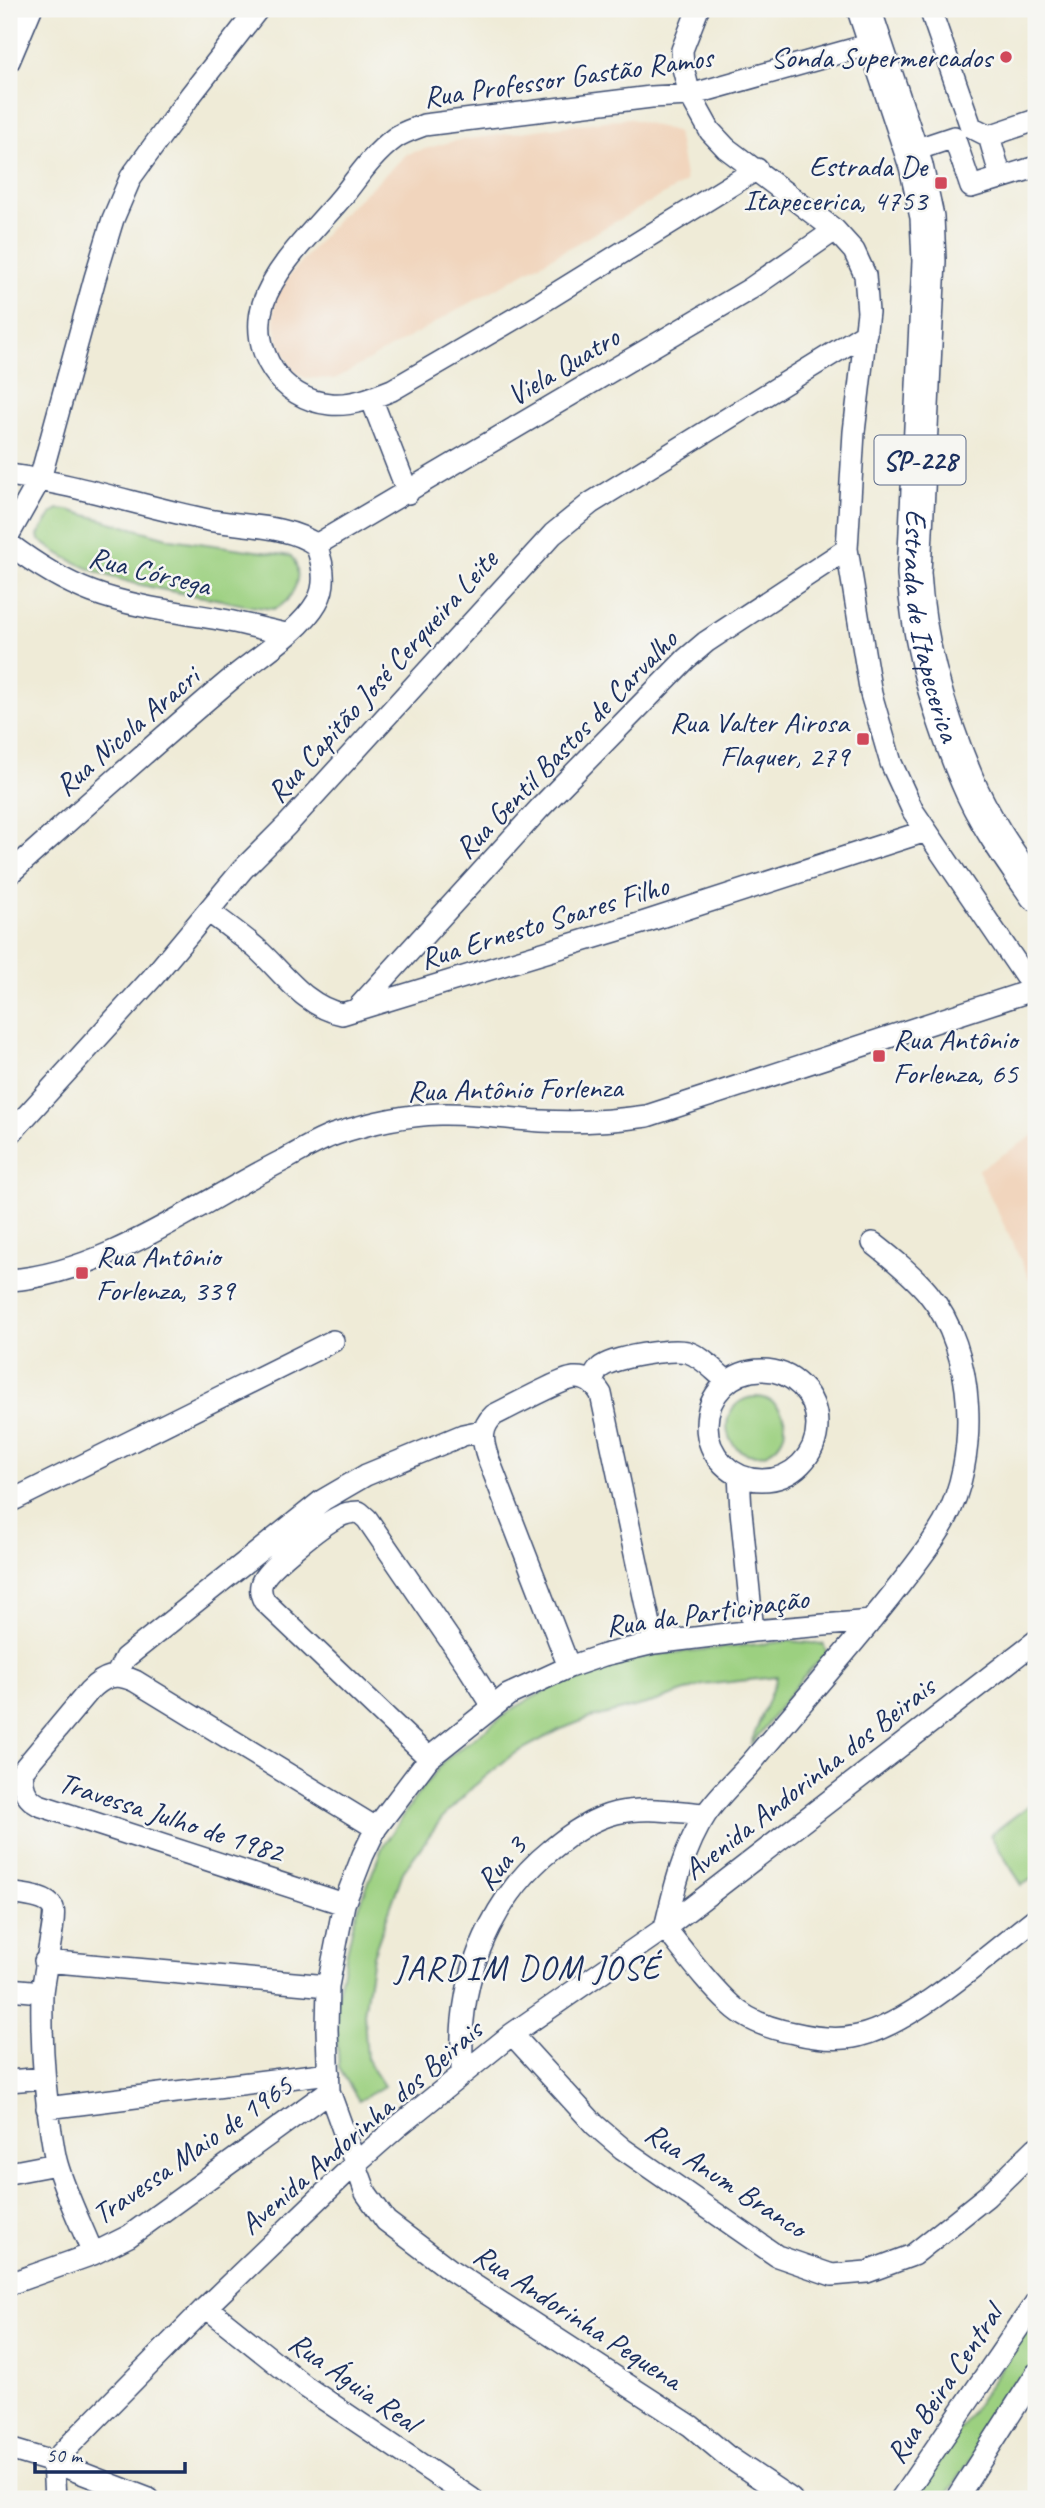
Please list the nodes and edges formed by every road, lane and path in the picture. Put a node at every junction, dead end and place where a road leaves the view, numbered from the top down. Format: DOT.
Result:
graph roads {
  1 [pos="31,9"];
  2 [pos="258,9"];
  3 [pos="698,9"];
  4 [pos="864,9"];
  5 [pos="930,9"];
  6 [pos="875,43"];
  7 [pos="9,61"];
  8 [pos="690,94"];
  9 [pos="1036,120"];
  10 [pos="989,136"];
  11 [pos="912,151"];
  12 [pos="1036,167"];
  13 [pos="757,169"];
  14 [pos="1001,178"];
  15 [pos="835,230"];
  16 [pos="866,333"];
  17 [pos="371,398"];
  18 [pos="9,475"];
  19 [pos="40,480"];
  20 [pos="408,492"];
  21 [pos="9,534"];
  22 [pos="9,544"];
  23 [pos="316,545"];
  24 [pos="847,549"];
  25 [pos="286,634"];
  26 [pos="926,831"];
  27 [pos="9,874"];
  28 [pos="1036,894"];
  29 [pos="208,911"];
  30 [pos="1036,987"];
  31 [pos="354,1012"];
  32 [pos="9,1135"];
  33 [pos="873,1243"];
  34 [pos="9,1280"];
  35 [pos="333,1341"];
  36 [pos="727,1381"];
  37 [pos="592,1382"];
  38 [pos="482,1432"];
  39 [pos="366,1475"];
  40 [pos="739,1475"];
  41 [pos="9,1502"];
  42 [pos="359,1512"];
  43 [pos="872,1620"];
  44 [pos="754,1631"];
  45 [pos="1036,1641"];
  46 [pos="654,1643"];
  47 [pos="569,1667"];
  48 [pos="116,1676"];
  49 [pos="493,1706"];
  50 [pos="429,1758"];
  51 [pos="706,1814"];
  52 [pos="376,1828"];
  53 [pos="9,1893"];
  54 [pos="344,1904"];
  55 [pos="1036,1918"];
  56 [pos="665,1928"];
  57 [pos="45,1961"];
  58 [pos="328,1986"];
  59 [pos="9,1989"];
  60 [pos="42,1992"];
  61 [pos="512,2034"];
  62 [pos="462,2074"];
  63 [pos="44,2078"];
  64 [pos="9,2081"];
  65 [pos="329,2082"];
  66 [pos="47,2108"];
  67 [pos="1036,2148"];
  68 [pos="56,2164"];
  69 [pos="355,2164"];
  70 [pos="9,2172"];
  71 [pos="93,2254"];
  72 [pos="9,2284"];
  73 [pos="1036,2301"];
  74 [pos="206,2307"];
  75 [pos="1036,2374"];
  76 [pos="12,2452"];
  77 [pos="53,2462"];
  78 [pos="55,2499"];
  79 [pos="149,2499"];
  80 [pos="472,2499"];
  81 [pos="791,2499"];
  82 [pos="901,2499"];
  83 [pos="956,2499"];
  1 -- 7 [label="street"];
  2 -- 19 [label="street"];
  3 -- 8 [label="street"];
  4 -- 6 [label="main road, Estrada de Itapecerica / SP-228"];
  5 -- 10 [label="street"];
  6 -- 8 [label="street, Rua Professor Gastão Ramos"];
  6 -- 11 [label="main road, Estrada de Itapecerica / SP-228"];
  8 -- 13 [label="street"];
  8 -- 17 [label="street, Rua Professor Gastão Ramos"];
  9 -- 10 [label="street"];
  10 -- 14 [label="street"];
  11 -- 14 [label="street"];
  11 -- 28 [label="main road, Estrada de Itapecerica / SP-228"];
  12 -- 14 [label="street"];
  13 -- 15 [label="street"];
  13 -- 17 [label="street, Rua Professor Gastão Ramos"];
  15 -- 16 [label="street"];
  15 -- 20 [label="street, Viela Quatro"];
  16 -- 24 [label="street"];
  16 -- 29 [label="street, Rua Capitão José Cerqueira Leite"];
  17 -- 20 [label="street"];
  18 -- 19 [label="street"];
  19 -- 21 [label="street"];
  19 -- 23 [label="street"];
  20 -- 23 [label="street, Viela Quatro"];
  22 -- 25 [label="street, Rua Córsega"];
  23 -- 25 [label="street, Rua Nicola Aracri"];
  24 -- 26 [label="street"];
  24 -- 31 [label="street, Rua Gentil Bastos de Carvalho"];
  25 -- 27 [label="street, Rua Nicola Aracri"];
  26 -- 30 [label="street"];
  26 -- 31 [label="street, Rua Ernesto Soares Filho"];
  29 -- 31 [label="street, Rua Ernesto Soares Filho"];
  29 -- 32 [label="street, Rua Capitão José Cerqueira Leite"];
  30 -- 34 [label="street, Rua Antônio Forlenza"];
  33 -- 43 [label="street"];
  35 -- 41 [label="street"];
  36 -- 37 [label="street"];
  36 -- 40 [label="street"];
  36 -- 40 [label="street"];
  37 -- 38 [label="street"];
  37 -- 46 [label="street"];
  38 -- 39 [label="street"];
  38 -- 47 [label="street"];
  39 -- 42 [label="street"];
  39 -- 48 [label="street"];
  40 -- 44 [label="street"];
  42 -- 49 [label="street"];
  42 -- 50 [label="street"];
  43 -- 44 [label="street, Rua da Participação"];
  43 -- 51 [label="street"];
  44 -- 46 [label="street, Rua da Participação"];
  45 -- 56 [label="street, Avenida Andorinha dos Beirais"];
  46 -- 47 [label="street, Rua da Participação"];
  47 -- 49 [label="street, Rua da Participação"];
  48 -- 52 [label="street"];
  48 -- 54 [label="street, Travessa Julho de 1982"];
  49 -- 50 [label="street, Rua da Participação"];
  50 -- 52 [label="street, Rua da Participação"];
  51 -- 56 [label="street"];
  51 -- 62 [label="street, Rua 3"];
  52 -- 54 [label="street, Rua da Participação"];
  53 -- 57 [label="street"];
  54 -- 58 [label="street, Rua da Participação"];
  55 -- 56 [label="street"];
  56 -- 61 [label="street, Avenida Andorinha dos Beirais"];
  57 -- 58 [label="street"];
  57 -- 60 [label="street"];
  58 -- 65 [label="street, Rua da Participação"];
  59 -- 60 [label="street"];
  60 -- 63 [label="street"];
  61 -- 62 [label="street, Avenida Andorinha dos Beirais"];
  61 -- 67 [label="street, Rua Anum Branco"];
  62 -- 69 [label="street, Avenida Andorinha dos Beirais"];
  63 -- 64 [label="street"];
  63 -- 66 [label="street"];
  65 -- 66 [label="street"];
  65 -- 69 [label="street, Rua da Participação"];
  65 -- 71 [label="street, Travessa Maio de 1965"];
  66 -- 68 [label="street"];
  68 -- 70 [label="street"];
  68 -- 71 [label="street"];
  69 -- 74 [label="street, Avenida Andorinha dos Beirais"];
  69 -- 81 [label="street, Rua Andorinha Pequena"];
  71 -- 72 [label="street, Travessa Maio de 1965"];
  73 -- 82 [label="street, Rua Beira Central"];
  74 -- 77 [label="street, Avenida Andorinha dos Beirais"];
  74 -- 80 [label="street, Rua Águia Real"];
  75 -- 83 [label="street"];
  76 -- 77 [label="street"];
  77 -- 78 [label="street"];
  77 -- 79 [label="street"];
}
